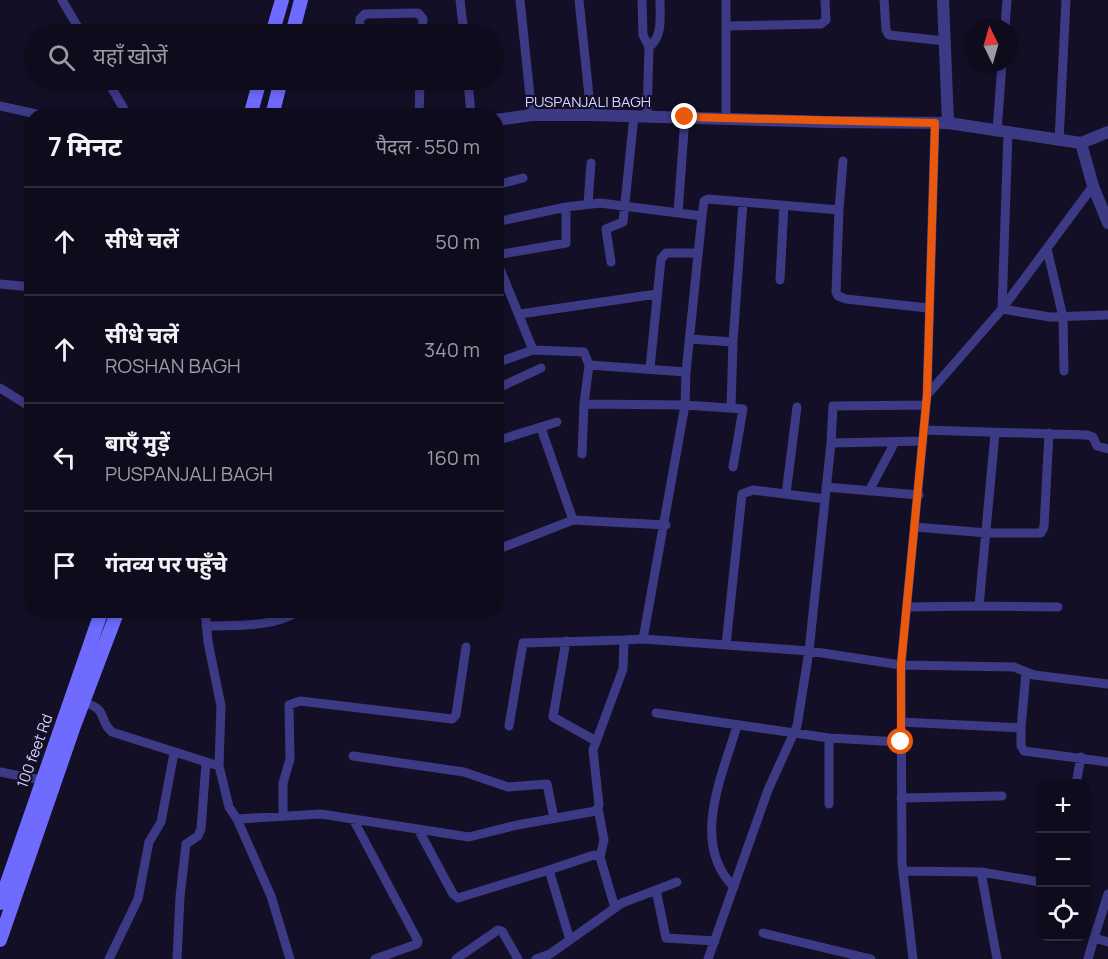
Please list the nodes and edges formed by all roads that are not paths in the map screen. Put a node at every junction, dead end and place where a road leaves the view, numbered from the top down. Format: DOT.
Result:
graph roads {
  1 [pos="62,0"];
  2 [pos="282,0"];
  3 [pos="301,0"];
  4 [pos="460,0"];
  5 [pos="520,0"];
  6 [pos="579,0"];
  7 [pos="642,0"];
  8 [pos="660,0"];
  9 [pos="726,0"];
  10 [pos="825,0"];
  11 [pos="884,0"];
  12 [pos="943,0"];
  13 [pos="1007,0"];
  14 [pos="1066,0"];
  15 [pos="1006,18"];
  16 [pos="76,24"];
  17 [pos="275,24"];
  18 [pos="295,24"];
  19 [pos="360,24"];
  20 [pos="423,24"];
  21 [pos="463,24"];
  22 [pos="726,26"];
  23 [pos="945,41"];
  24 [pos="649,47"];
  25 [pos="1002,72"];
  26 [pos="112,90"];
  27 [pos="257,90"];
  28 [pos="278,90"];
  29 [pos="420,90"];
  30 [pos="469,90"];
  31 [pos="0,106"];
  32 [pos="123,108"];
  33 [pos="252,108"];
  34 [pos="274,108"];
  35 [pos="419,108"];
  36 [pos="470,108"];
  37 [pos="24,111"];
  38 [pos="532,115"];
  39 [pos="591,115"];
  40 [pos="640,116"];
  41 [pos="685,117"];
  42 [pos="726,118"];
  43 [pos="504,119"];
  44 [pos="941,123"];
  45 [pos="1108,132"];
  46 [pos="1002,133"];
  47 [pos="1059,141"];
  48 [pos="1081,143"];
  49 [pos="843,161"];
  50 [pos="591,163"];
  51 [pos="523,178"];
  52 [pos="504,183"];
  53 [pos="1093,186"];
  54 [pos="743,202"];
  55 [pos="588,204"];
  56 [pos="623,205"];
  57 [pos="784,205"];
  58 [pos="566,207"];
  59 [pos="839,210"];
  60 [pos="678,213"];
  61 [pos="702,216"];
  62 [pos="504,220"];
  63 [pos="1108,223"];
  64 [pos="1047,249"];
  65 [pos="698,253"];
  66 [pos="504,254"];
  67 [pos="611,262"];
  68 [pos="504,277"];
  69 [pos="780,279"];
  70 [pos="0,284"];
  71 [pos="24,286"];
  72 [pos="657,294"];
  73 [pos="928,308"];
  74 [pos="1002,309"];
  75 [pos="520,314"];
  76 [pos="1108,315"];
  77 [pos="1063,317"];
  78 [pos="690,339"];
  79 [pos="733,342"];
  80 [pos="533,350"];
  81 [pos="504,359"];
  82 [pos="590,365"];
  83 [pos="542,368"];
  84 [pos="650,368"];
  85 [pos="1065,371"];
  86 [pos="686,372"];
  87 [pos="504,385"];
  88 [pos="0,389"];
  89 [pos="926,400"];
  90 [pos="24,403"];
  91 [pos="584,404"];
  92 [pos="685,405"];
  93 [pos="731,407"];
  94 [pos="797,407"];
  95 [pos="557,422"];
  96 [pos="541,428"];
  97 [pos="924,430"];
  98 [pos="995,433"];
  99 [pos="1050,433"];
  100 [pos="504,439"];
  101 [pos="923,441"];
  102 [pos="895,442"];
  103 [pos="831,443"];
  104 [pos="1108,449"];
  105 [pos="582,454"];
  106 [pos="733,467"];
  107 [pos="826,487"];
  108 [pos="869,491"];
  109 [pos="786,494"];
  110 [pos="919,495"];
  111 [pos="825,499"];
  112 [pos="573,520"];
  113 [pos="666,525"];
  114 [pos="915,527"];
  115 [pos="987,533"];
  116 [pos="504,547"];
  117 [pos="980,606"];
  118 [pos="909,607"];
  119 [pos="1058,607"];
  120 [pos="99,618"];
  121 [pos="115,618"];
  122 [pos="206,618"];
  123 [pos="285,618"];
  124 [pos="207,626"];
  125 [pos="643,639"];
  126 [pos="624,640"];
  127 [pos="566,641"];
  128 [pos="726,645"];
  129 [pos="466,647"];
  130 [pos="809,651"];
  131 [pos="901,665"];
  132 [pos="1026,672"];
  133 [pos="1108,684"];
  134 [pos="83,702"];
  135 [pos="656,713"];
  136 [pos="901,722"];
  137 [pos="509,726"];
  138 [pos="737,726"];
  139 [pos="1021,728"];
  140 [pos="794,734"];
  141 [pos="829,738"];
  142 [pos="596,741"];
  143 [pos="901,742"];
  144 [pos="174,753"];
  145 [pos="353,756"];
  146 [pos="1081,757"];
  147 [pos="1108,762"];
  148 [pos="206,763"];
  149 [pos="219,766"];
  150 [pos="0,772"];
  151 [pos="1077,779"];
  152 [pos="41,780"];
  153 [pos="1002,796"];
  154 [pos="901,798"];
  155 [pos="829,804"];
  156 [pos="598,808"];
  157 [pos="283,816"];
  158 [pos="554,818"];
  159 [pos="237,819"];
  160 [pos="353,819"];
  161 [pos="418,830"];
  162 [pos="600,856"];
  163 [pos="549,870"];
  164 [pos="903,871"];
  165 [pos="981,872"];
  166 [pos="1036,881"];
  167 [pos="677,882"];
  168 [pos="734,887"];
  169 [pos="656,890"];
  170 [pos="1108,894"];
  171 [pos="0,903"];
  172 [pos="615,908"];
  173 [pos="763,933"];
  174 [pos="1094,938"];
  175 [pos="0,940"];
  176 [pos="570,940"];
  177 [pos="715,940"];
  178 [pos="1108,942"];
  179 [pos="109,959"];
  180 [pos="177,959"];
  181 [pos="290,959"];
  182 [pos="375,959"];
  183 [pos="456,959"];
  184 [pos="518,959"];
  185 [pos="536,959"];
  186 [pos="708,959"];
  187 [pos="871,959"];
  188 [pos="913,959"];
  189 [pos="997,959"];
  190 [pos="1088,959"];
  1 -- 16 [label="street"];
  2 -- 17 [label="main road"];
  3 -- 18 [label="main road"];
  4 -- 21 [label="street"];
  5 -- 38 [label="street"];
  6 -- 39 [label="street"];
  7 -- 24 [label="street"];
  8 -- 24 [label="street"];
  9 -- 22 [label="street"];
  10 -- 22 [label="street"];
  11 -- 23 [label="street"];
  12 -- 23 [label="street"];
  13 -- 15 [label="street"];
  14 -- 47 [label="street"];
  19 -- 20 [label="street"];
  22 -- 42 [label="street"];
  23 -- 44 [label="street"];
  24 -- 40 [label="street"];
  25 -- 46 [label="street"];
  26 -- 32 [label="street"];
  27 -- 33 [label="main road"];
  28 -- 34 [label="main road"];
  29 -- 35 [label="street"];
  30 -- 36 [label="street"];
  31 -- 37 [label="street"];
  38 -- 39 [label="street, PUSPANJALI BAGH"];
  38 -- 43 [label="street, PUSPANJALI BAGH"];
  39 -- 40 [label="street, PUSPANJALI BAGH"];
  40 -- 41 [label="street, PUSPANJALI BAGH"];
  40 -- 56 [label="street"];
  41 -- 42 [label="street, PUSPANJALI BAGH"];
  41 -- 60 [label="street"];
  42 -- 44 [label="street, PUSPANJALI BAGH"];
  44 -- 46 [label="street, PUSPANJALI BAGH"];
  44 -- 73 [label="street"];
  45 -- 48 [label="street, PUSPANJALI BAGH"];
  46 -- 47 [label="street, PUSPANJALI BAGH"];
  46 -- 74 [label="street"];
  47 -- 48 [label="street, PUSPANJALI BAGH"];
  48 -- 53 [label="street"];
  49 -- 59 [label="street"];
  50 -- 55 [label="street"];
  51 -- 52 [label="street"];
  53 -- 63 [label="street"];
  53 -- 64 [label="street"];
  54 -- 57 [label="street"];
  54 -- 61 [label="street"];
  54 -- 79 [label="street"];
  55 -- 56 [label="street"];
  55 -- 58 [label="street"];
  56 -- 60 [label="street"];
  56 -- 67 [label="street"];
  57 -- 59 [label="street"];
  57 -- 69 [label="street"];
  58 -- 62 [label="street"];
  58 -- 66 [label="street"];
  59 -- 73 [label="street"];
  60 -- 61 [label="street"];
  61 -- 65 [label="street"];
  64 -- 74 [label="street"];
  64 -- 77 [label="street"];
  65 -- 72 [label="street"];
  65 -- 78 [label="street"];
  68 -- 75 [label="street"];
  70 -- 71 [label="street"];
  72 -- 75 [label="street"];
  72 -- 84 [label="street"];
  73 -- 89 [label="street"];
  74 -- 77 [label="street"];
  74 -- 89 [label="street"];
  75 -- 80 [label="street"];
  76 -- 77 [label="street"];
  77 -- 85 [label="street"];
  78 -- 79 [label="street"];
  78 -- 86 [label="street"];
  79 -- 93 [label="street"];
  80 -- 81 [label="street"];
  80 -- 82 [label="street"];
  82 -- 84 [label="street"];
  82 -- 91 [label="street"];
  83 -- 87 [label="street"];
  84 -- 86 [label="street"];
  86 -- 92 [label="street"];
  88 -- 90 [label="street"];
  89 -- 97 [label="street"];
  89 -- 103 [label="street"];
  91 -- 92 [label="street"];
  91 -- 105 [label="street"];
  92 -- 93 [label="street"];
  92 -- 113 [label="street"];
  93 -- 106 [label="street"];
  94 -- 109 [label="street"];
  95 -- 96 [label="street"];
  96 -- 100 [label="street"];
  96 -- 112 [label="street"];
  97 -- 98 [label="street"];
  97 -- 101 [label="street"];
  98 -- 99 [label="street"];
  98 -- 115 [label="street"];
  99 -- 104 [label="street"];
  99 -- 115 [label="street"];
  101 -- 102 [label="street"];
  101 -- 110 [label="street"];
  102 -- 103 [label="street"];
  102 -- 108 [label="street"];
  103 -- 107 [label="street"];
  107 -- 108 [label="street"];
  107 -- 111 [label="street"];
  108 -- 110 [label="street"];
  109 -- 111 [label="street"];
  109 -- 128 [label="street"];
  110 -- 114 [label="street"];
  111 -- 130 [label="street"];
  112 -- 113 [label="street"];
  112 -- 116 [label="street"];
  113 -- 125 [label="street"];
  114 -- 115 [label="street"];
  114 -- 118 [label="street"];
  115 -- 117 [label="street"];
  117 -- 118 [label="street"];
  117 -- 119 [label="street"];
  118 -- 131 [label="street"];
  120 -- 152 [label="main road, 100 feet Rd"];
  121 -- 134 [label="main road"];
  122 -- 124 [label="street"];
  123 -- 124 [label="street"];
  124 -- 149 [label="street"];
  125 -- 126 [label="street"];
  125 -- 128 [label="street"];
  126 -- 127 [label="street"];
  126 -- 142 [label="street"];
  127 -- 137 [label="street"];
  127 -- 142 [label="street"];
  128 -- 130 [label="street"];
  129 -- 157 [label="street"];
  130 -- 131 [label="street"];
  130 -- 140 [label="street"];
  131 -- 132 [label="street"];
  131 -- 136 [label="street"];
  132 -- 133 [label="street"];
  132 -- 139 [label="street"];
  134 -- 144 [label="street"];
  134 -- 175 [label="main road"];
  135 -- 138 [label="street"];
  136 -- 139 [label="street"];
  136 -- 143 [label="street"];
  138 -- 140 [label="street"];
  138 -- 168 [label="street"];
  139 -- 146 [label="street"];
  140 -- 141 [label="street"];
  140 -- 168 [label="street"];
  141 -- 143 [label="street"];
  141 -- 155 [label="street"];
  142 -- 156 [label="street"];
  143 -- 154 [label="street"];
  144 -- 148 [label="street"];
  144 -- 179 [label="street"];
  145 -- 158 [label="street"];
  146 -- 147 [label="street"];
  146 -- 151 [label="street"];
  148 -- 149 [label="street"];
  148 -- 180 [label="street"];
  149 -- 159 [label="street"];
  150 -- 152 [label="street"];
  152 -- 171 [label="main road, 100 feet Rd"];
  153 -- 154 [label="street"];
  154 -- 164 [label="street"];
  156 -- 158 [label="street"];
  156 -- 162 [label="street"];
  157 -- 159 [label="street"];
  157 -- 160 [label="street"];
  158 -- 161 [label="street"];
  159 -- 181 [label="street"];
  160 -- 161 [label="street"];
  160 -- 182 [label="street"];
  161 -- 163 [label="street"];
  162 -- 163 [label="street"];
  162 -- 172 [label="street"];
  163 -- 176 [label="street"];
  164 -- 165 [label="street"];
  164 -- 188 [label="street"];
  165 -- 166 [label="street"];
  165 -- 189 [label="street"];
  167 -- 169 [label="street"];
  168 -- 177 [label="street"];
  169 -- 172 [label="street"];
  169 -- 177 [label="street"];
  170 -- 174 [label="street"];
  172 -- 176 [label="street"];
  173 -- 187 [label="street"];
  174 -- 178 [label="street"];
  174 -- 190 [label="street"];
  176 -- 185 [label="street"];
  177 -- 186 [label="street"];
  183 -- 184 [label="street"];
}
